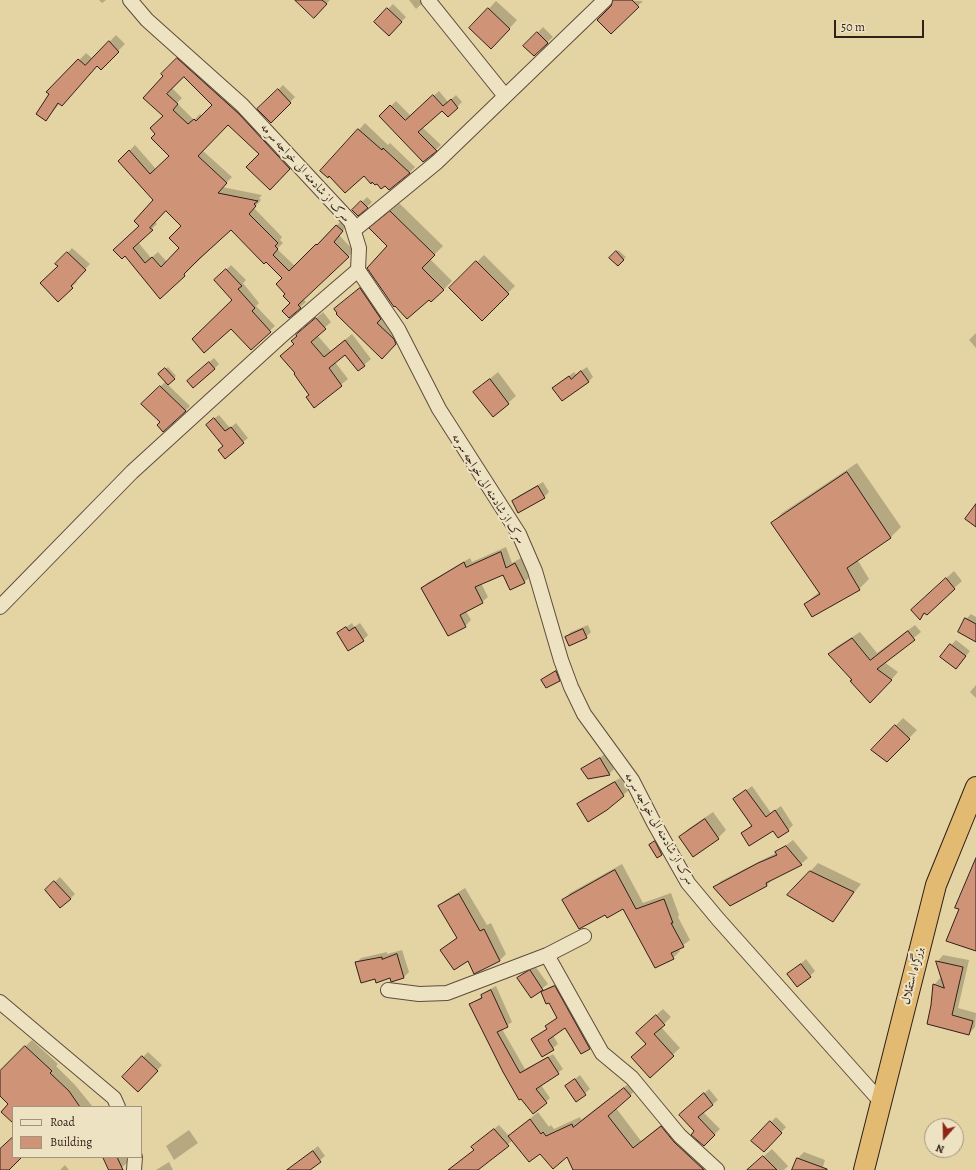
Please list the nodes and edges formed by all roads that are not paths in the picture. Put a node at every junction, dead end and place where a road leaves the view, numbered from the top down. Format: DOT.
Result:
graph roads {
  1 [pos="130,0"];
  2 [pos="428,0"];
  3 [pos="605,0"];
  4 [pos="505,96"];
  5 [pos="354,230"];
  6 [pos="358,270"];
  7 [pos="0,606"];
  8 [pos="976,787"];
  9 [pos="584,936"];
  10 [pos="547,955"];
  11 [pos="388,990"];
  12 [pos="0,1002"];
  13 [pos="882,1103"];
  14 [pos="118,1106"];
  15 [pos="135,1158"];
  16 [pos="134,1170"];
  17 [pos="717,1170"];
  18 [pos="864,1170"];
  1 -- 5 [label="street, سرک از شادمنه الی خواجه سرمه"];
  2 -- 4 [label="street"];
  3 -- 4 [label="street"];
  4 -- 5 [label="street"];
  5 -- 6 [label="street, سرک از شادمنه الی خواجه سرمه"];
  6 -- 7 [label="street"];
  6 -- 13 [label="street, سرک از شادمنه الی خواجه سرمه"];
  8 -- 13 [label="highway, بزرگراه استقلال"];
  9 -- 10 [label="street"];
  10 -- 11 [label="street"];
  10 -- 17 [label="street"];
  12 -- 14 [label="street"];
  13 -- 18 [label="highway, بزرگراه استقلال"];
  15 -- 16 [label="street"];
}
